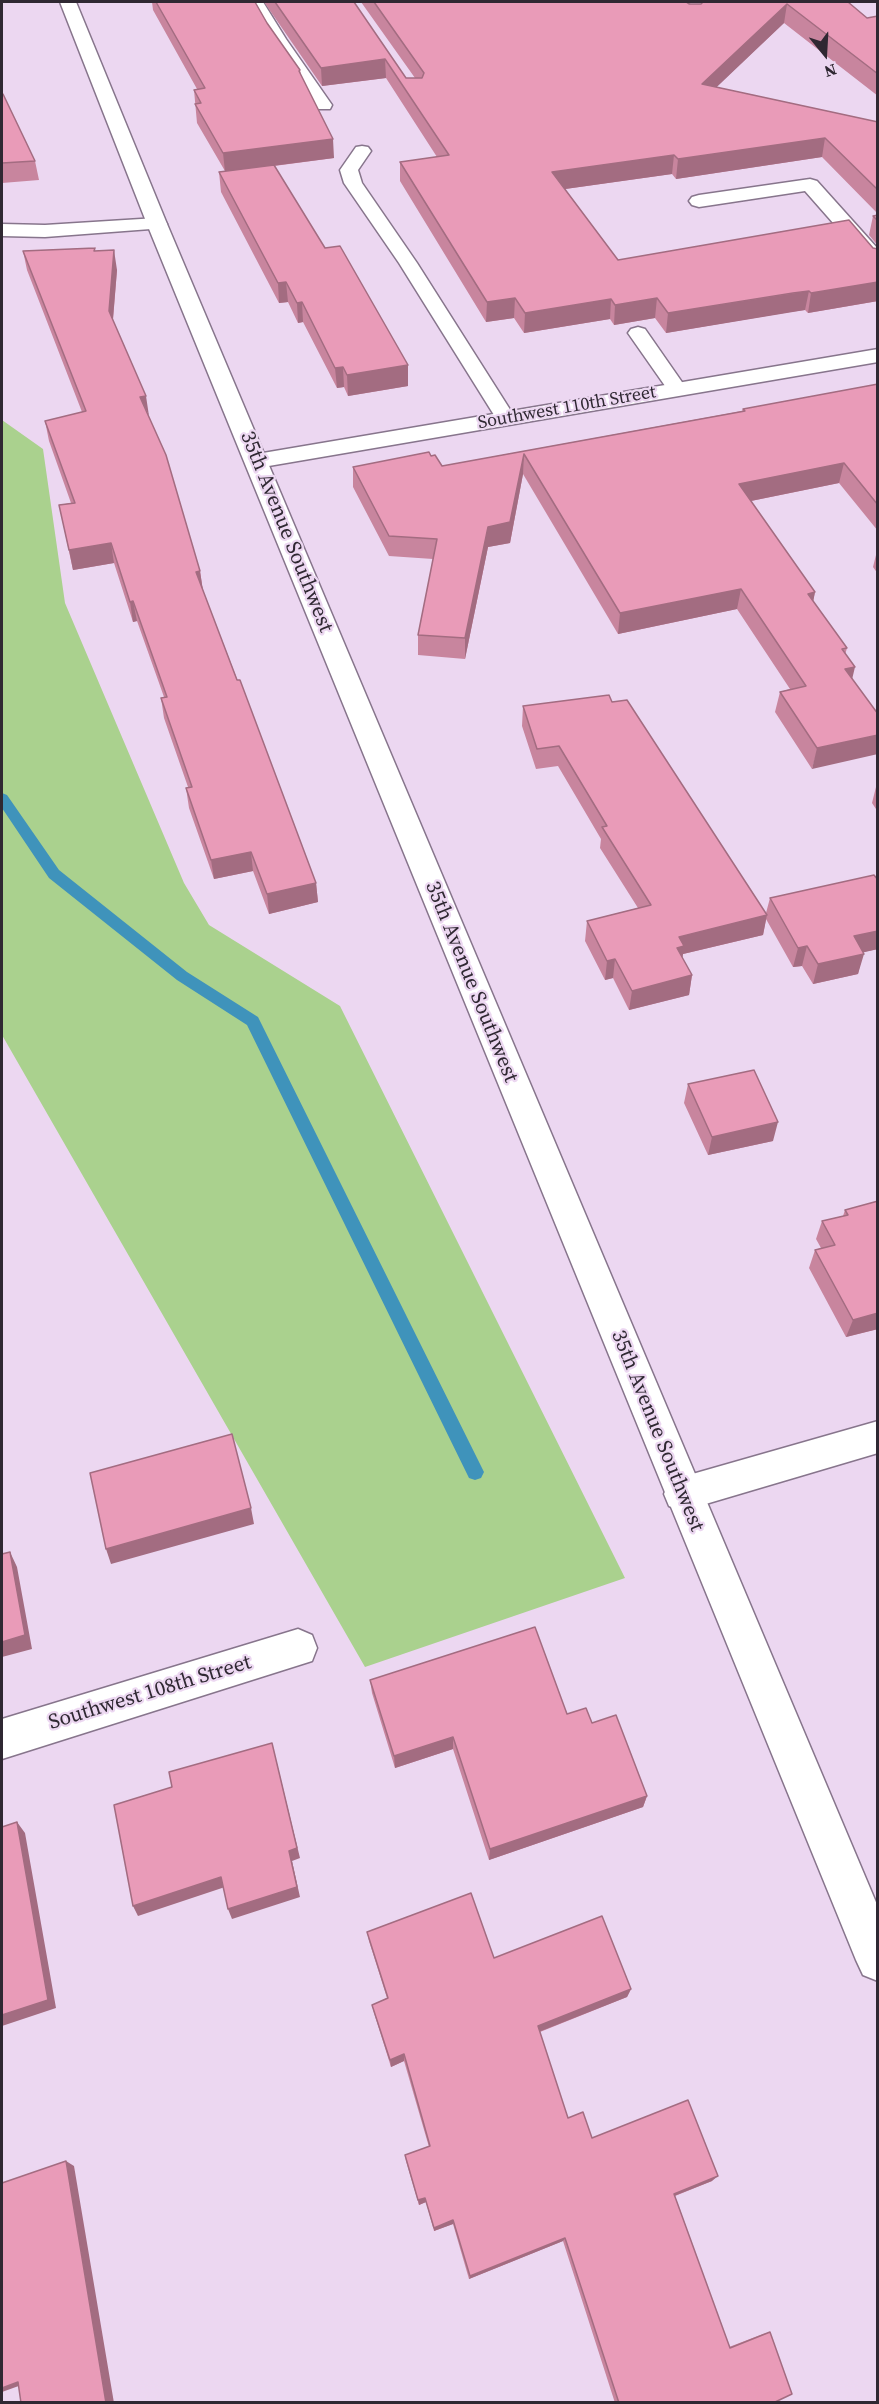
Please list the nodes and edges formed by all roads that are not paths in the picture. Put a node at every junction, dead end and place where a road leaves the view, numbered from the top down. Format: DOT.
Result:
graph roads {
  1 [pos="68,2"];
  2 [pos="256,2"];
  3 [pos="324,105"];
  4 [pos="362,151"];
  5 [pos="699,201"];
  6 [pos="157,224"];
  7 [pos="2,230"];
  8 [pos="878,262"];
  9 [pos="638,333"];
  10 [pos="878,355"];
  11 [pos="677,389"];
  12 [pos="506,418"];
  13 [pos="257,461"];
  14 [pos="878,1437"];
  15 [pos="682,1494"];
  16 [pos="298,1648"];
  17 [pos="2,1739"];
  18 [pos="878,1960"];
  1 -- 6 [label="street, 35th Avenue Southwest"];
  2 -- 3 [label="lane"];
  4 -- 12 [label="lane"];
  5 -- 8 [label="street"];
  6 -- 7 [label="street"];
  6 -- 13 [label="street, 35th Avenue Southwest"];
  9 -- 11 [label="lane"];
  10 -- 11 [label="street, Southwest 110th Street"];
  11 -- 12 [label="street, Southwest 110th Street"];
  12 -- 13 [label="street, Southwest 110th Street"];
  13 -- 15 [label="street, 35th Avenue Southwest"];
  14 -- 15 [label="street"];
  15 -- 18 [label="street, 35th Avenue Southwest"];
  16 -- 17 [label="street, Southwest 108th Street"];
}
